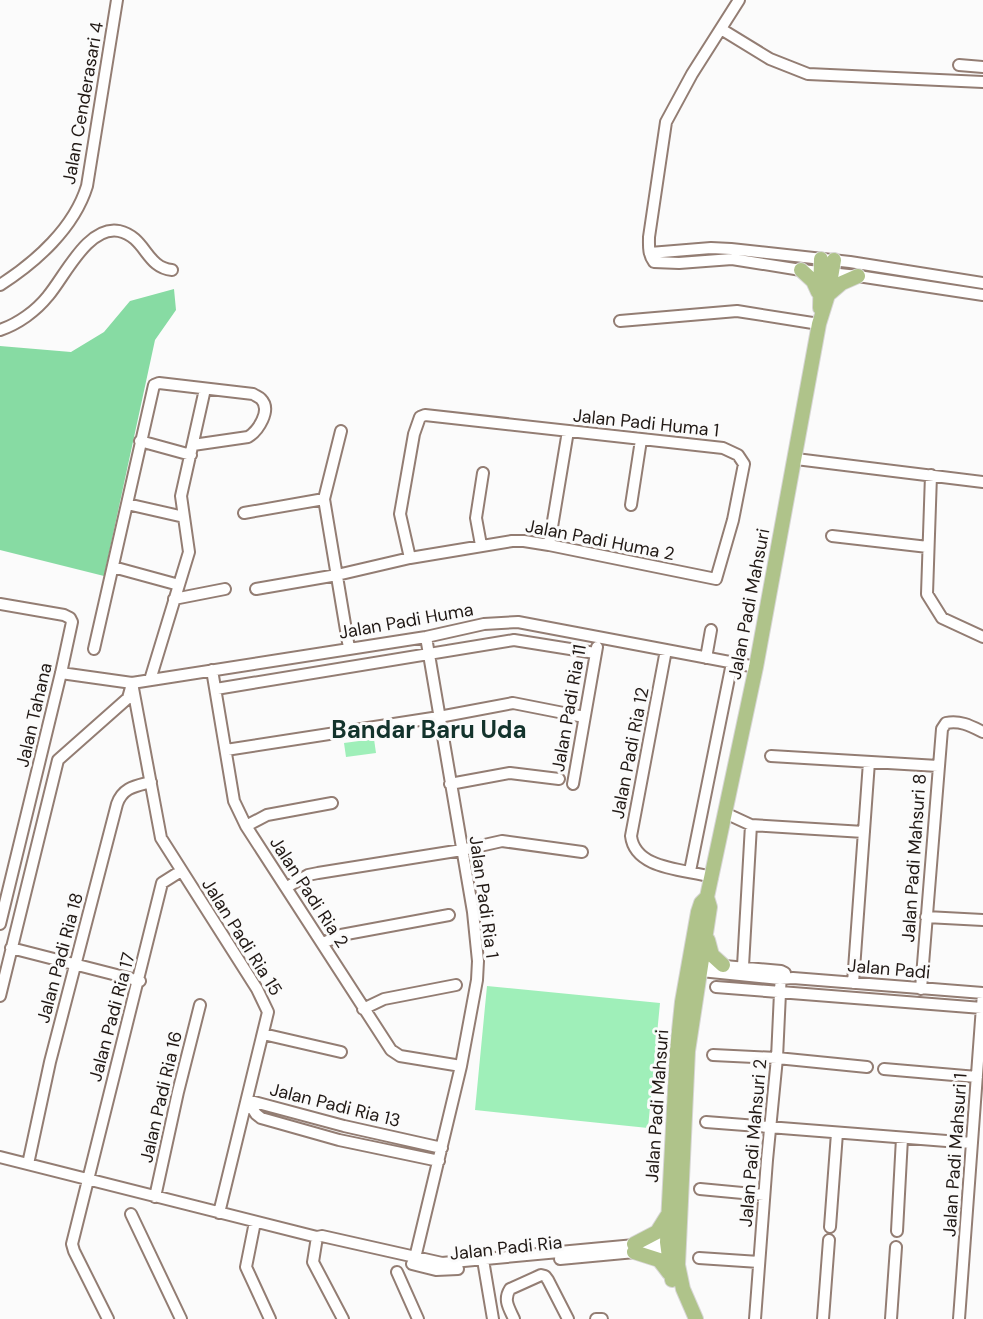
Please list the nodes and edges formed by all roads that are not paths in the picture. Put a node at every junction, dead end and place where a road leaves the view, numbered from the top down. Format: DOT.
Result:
graph roads {
  1 [pos="117,0"];
  2 [pos="739,0"];
  3 [pos="731,13"];
  4 [pos="721,29"];
  5 [pos="740,41"];
  6 [pos="959,65"];
  7 [pos="983,67"];
  8 [pos="983,82"];
  9 [pos="650,253"];
  10 [pos="827,266"];
  11 [pos="172,270"];
  12 [pos="801,270"];
  13 [pos="858,276"];
  14 [pos="983,283"];
  15 [pos="0,285"];
  16 [pos="824,294"];
  17 [pos="983,296"];
  18 [pos="820,320"];
  19 [pos="620,321"];
  20 [pos="0,330"];
  21 [pos="205,389"];
  22 [pos="341,431"];
  23 [pos="568,431"];
  24 [pos="641,440"];
  25 [pos="140,441"];
  26 [pos="192,450"];
  27 [pos="796,459"];
  28 [pos="483,473"];
  29 [pos="931,476"];
  30 [pos="983,482"];
  31 [pos="324,499"];
  32 [pos="127,504"];
  33 [pos="631,505"];
  34 [pos="244,513"];
  35 [pos="184,518"];
  36 [pos="832,536"];
  37 [pos="481,545"];
  38 [pos="549,545"];
  39 [pos="928,548"];
  40 [pos="410,558"];
  41 [pos="113,567"];
  42 [pos="337,575"];
  43 [pos="716,579"];
  44 [pos="179,585"];
  45 [pos="225,589"];
  46 [pos="256,589"];
  47 [pos="174,599"];
  48 [pos="0,604"];
  49 [pos="711,630"];
  50 [pos="426,638"];
  51 [pos="598,638"];
  52 [pos="983,638"];
  53 [pos="349,648"];
  54 [pos="93,649"];
  55 [pos="666,650"];
  56 [pos="323,652"];
  57 [pos="595,653"];
  58 [pos="429,654"];
  59 [pos="706,658"];
  60 [pos="732,663"];
  61 [pos="756,667"];
  62 [pos="212,670"];
  63 [pos="326,671"];
  64 [pos="61,673"];
  65 [pos="150,680"];
  66 [pos="132,683"];
  67 [pos="216,689"];
  68 [pos="439,717"];
  69 [pos="584,717"];
  70 [pos="983,732"];
  71 [pos="226,750"];
  72 [pos="771,756"];
  73 [pos="869,762"];
  74 [pos="938,766"];
  75 [pos="559,779"];
  76 [pos="151,782"];
  77 [pos="450,784"];
  78 [pos="573,784"];
  79 [pos="332,803"];
  80 [pos="725,813"];
  81 [pos="752,825"];
  82 [pos="246,826"];
  83 [pos="864,832"];
  84 [pos="462,850"];
  85 [pos="582,852"];
  86 [pos="181,871"];
  87 [pos="690,871"];
  88 [pos="712,876"];
  89 [pos="287,887"];
  90 [pos="704,902"];
  91 [pos="449,915"];
  92 [pos="926,916"];
  93 [pos="983,920"];
  94 [pos="0,924"];
  95 [pos="706,935"];
  96 [pos="323,944"];
  97 [pos="11,948"];
  98 [pos="743,961"];
  99 [pos="75,964"];
  100 [pos="723,965"];
  101 [pos="699,967"];
  102 [pos="781,975"];
  103 [pos="140,981"];
  104 [pos="853,983"];
  105 [pos="456,985"];
  106 [pos="716,987"];
  107 [pos="921,989"];
  108 [pos="779,993"];
  109 [pos="983,993"];
  110 [pos="0,996"];
  111 [pos="200,1005"];
  112 [pos="982,1008"];
  113 [pos="363,1009"];
  114 [pos="680,1019"];
  115 [pos="264,1034"];
  116 [pos="340,1052"];
  117 [pos="713,1055"];
  118 [pos="777,1058"];
  119 [pos="461,1066"];
  120 [pos="867,1067"];
  121 [pos="884,1069"];
  122 [pos="977,1077"];
  123 [pos="247,1100"];
  124 [pos="706,1122"];
  125 [pos="771,1126"];
  126 [pos="837,1133"];
  127 [pos="902,1137"];
  128 [pos="972,1143"];
  129 [pos="425,1144"];
  130 [pos="442,1148"];
  131 [pos="0,1157"];
  132 [pos="422,1157"];
  133 [pos="439,1161"];
  134 [pos="28,1164"];
  135 [pos="88,1180"];
  136 [pos="700,1189"];
  137 [pos="681,1194"];
  138 [pos="764,1195"];
  139 [pos="154,1197"];
  140 [pos="219,1213"];
  141 [pos="131,1214"];
  142 [pos="668,1214"];
  143 [pos="255,1222"];
  144 [pos="830,1227"];
  145 [pos="897,1231"];
  146 [pos="317,1237"];
  147 [pos="829,1240"];
  148 [pos="669,1245"];
  149 [pos="896,1247"];
  150 [pos="634,1248"];
  151 [pos="699,1258"];
  152 [pos="414,1261"];
  153 [pos="759,1262"];
  154 [pos="483,1263"];
  155 [pos="674,1269"];
  156 [pos="397,1272"];
  157 [pos="108,1319"];
  158 [pos="181,1319"];
  159 [pos="270,1319"];
  160 [pos="343,1319"];
  161 [pos="418,1319"];
  162 [pos="493,1319"];
  163 [pos="514,1319"];
  164 [pos="568,1319"];
  165 [pos="596,1319"];
  166 [pos="602,1319"];
  167 [pos="687,1319"];
  168 [pos="696,1319"];
  169 [pos="755,1319"];
  170 [pos="823,1319"];
  171 [pos="891,1319"];
  172 [pos="959,1319"];
  1 -- 15 [label="street, Jalan Cenderasari 4"];
  2 -- 3 [label="street"];
  3 -- 4 [label="street"];
  3 -- 5 [label="street"];
  4 -- 5 [label="street"];
  4 -- 9 [label="street"];
  5 -- 8 [label="street"];
  6 -- 7 [label="street"];
  9 -- 10 [label="street"];
  9 -- 12 [label="street"];
  10 -- 12 [label="street"];
  10 -- 13 [label="street"];
  10 -- 14 [label="street"];
  10 -- 16 [label="main road, Jalan Padi Mahsuri"];
  11 -- 20 [label="street"];
  12 -- 16 [label="main road"];
  13 -- 16 [label="main road"];
  13 -- 17 [label="street"];
  16 -- 18 [label="main road, Jalan Padi Mahsuri"];
  18 -- 19 [label="street"];
  18 -- 27 [label="main road, Jalan Padi Mahsuri"];
  21 -- 25 [label="street"];
  21 -- 26 [label="street"];
  21 -- 26 [label="street"];
  22 -- 31 [label="street"];
  23 -- 24 [label="street, Jalan Padi Huma 1"];
  23 -- 38 [label="street"];
  23 -- 40 [label="street, Jalan Padi Huma 1"];
  24 -- 33 [label="street"];
  24 -- 43 [label="street, Jalan Padi Huma 1"];
  25 -- 26 [label="street"];
  25 -- 32 [label="street"];
  26 -- 35 [label="street"];
  27 -- 29 [label="street"];
  27 -- 61 [label="main road, Jalan Padi Mahsuri"];
  28 -- 37 [label="street"];
  29 -- 30 [label="street"];
  29 -- 39 [label="street"];
  31 -- 34 [label="street"];
  31 -- 42 [label="street"];
  32 -- 35 [label="street"];
  32 -- 41 [label="street"];
  35 -- 44 [label="street"];
  36 -- 39 [label="street"];
  37 -- 38 [label="street, Jalan Padi Huma 2"];
  37 -- 40 [label="street, Jalan Padi Huma 2"];
  38 -- 43 [label="street, Jalan Padi Huma 2"];
  39 -- 52 [label="street"];
  40 -- 42 [label="street, Jalan Padi Huma 2"];
  41 -- 44 [label="street"];
  41 -- 54 [label="street"];
  42 -- 46 [label="street, Jalan Padi Huma 2"];
  42 -- 53 [label="street"];
  44 -- 47 [label="street"];
  45 -- 47 [label="street"];
  47 -- 65 [label="street"];
  48 -- 64 [label="street, Jalan Tahana"];
  49 -- 59 [label="street"];
  50 -- 51 [label="street, Jalan Padi Huma"];
  50 -- 53 [label="street, Jalan Padi Huma"];
  50 -- 58 [label="street, Jalan Padi Ria 1"];
  51 -- 55 [label="street, Jalan Padi Huma"];
  51 -- 57 [label="street, Jalan Padi Ria 11"];
  53 -- 56 [label="street, Jalan Padi Huma"];
  55 -- 59 [label="street, Jalan Padi Huma"];
  55 -- 87 [label="street, Jalan Padi Ria 12"];
  56 -- 62 [label="street, Jalan Padi Huma"];
  56 -- 63 [label="street"];
  57 -- 58 [label="street, Jalan Padi Huma"];
  57 -- 69 [label="street, Jalan Padi Ria 11"];
  58 -- 63 [label="street, Jalan Padi Huma"];
  58 -- 68 [label="street, Jalan Padi Ria 1"];
  59 -- 60 [label="street, Jalan Padi Huma"];
  60 -- 61 [label="street, Jalan Padi Huma"];
  60 -- 87 [label="street, Jalan Padi Mahsuri"];
  61 -- 80 [label="main road, Jalan Padi Mahsuri"];
  62 -- 65 [label="street, Jalan Padi Huma"];
  62 -- 67 [label="street, Jalan Padi Ria 2"];
  63 -- 67 [label="street, Jalan Padi Huma"];
  64 -- 66 [label="street, Jalan Padi Huma"];
  64 -- 94 [label="street, Jalan Tahana"];
  65 -- 66 [label="street, Jalan Padi Huma"];
  66 -- 76 [label="street, Jalan Padi Ria 15"];
  66 -- 97 [label="street"];
  67 -- 71 [label="street, Jalan Padi Ria 2"];
  68 -- 69 [label="street"];
  68 -- 71 [label="street"];
  68 -- 77 [label="street, Jalan Padi Ria 1"];
  69 -- 78 [label="street, Jalan Padi Ria 11"];
  70 -- 74 [label="street, Jalan Padi Mahsuri 8"];
  71 -- 82 [label="street, Jalan Padi Ria 2"];
  72 -- 73 [label="street"];
  73 -- 74 [label="street"];
  73 -- 83 [label="street"];
  74 -- 92 [label="street, Jalan Padi Mahsuri 8"];
  75 -- 77 [label="street"];
  76 -- 86 [label="street, Jalan Padi Ria 15"];
  76 -- 99 [label="street, Jalan Padi Ria 18"];
  77 -- 84 [label="street, Jalan Padi Ria 1"];
  79 -- 82 [label="street"];
  80 -- 81 [label="street"];
  80 -- 88 [label="main road, Jalan Padi Mahsuri"];
  81 -- 83 [label="street"];
  81 -- 98 [label="street"];
  82 -- 89 [label="street, Jalan Padi Ria 2"];
  83 -- 104 [label="street"];
  84 -- 85 [label="street"];
  84 -- 89 [label="street"];
  84 -- 119 [label="street, Jalan Padi Ria 1"];
  86 -- 103 [label="street, Jalan Padi Ria 17"];
  86 -- 115 [label="street, Jalan Padi Ria 15"];
  87 -- 88 [label="street, Jalan Padi Ria 12"];
  88 -- 90 [label="main road, Jalan Padi Mahsuri"];
  89 -- 96 [label="street, Jalan Padi Ria 2"];
  90 -- 95 [label="main road, Jalan Padi Mahsuri"];
  90 -- 101 [label="main road"];
  90 -- 114 [label="main road, Jalan Padi Mahsuri"];
  91 -- 96 [label="street"];
  92 -- 93 [label="street"];
  92 -- 107 [label="street, Jalan Padi Mahsuri 8"];
  95 -- 100 [label="main road"];
  95 -- 101 [label="main road, Jalan Padi Mahsuri"];
  96 -- 113 [label="street, Jalan Padi Ria 2"];
  97 -- 99 [label="street"];
  97 -- 110 [label="street"];
  98 -- 100 [label="street, Jalan Padi"];
  98 -- 102 [label="street, Jalan Padi"];
  99 -- 103 [label="street"];
  99 -- 134 [label="street, Jalan Padi Ria 18"];
  100 -- 101 [label="street, Jalan Padi"];
  101 -- 102 [label="street, Jalan Padi"];
  101 -- 114 [label="main road"];
  101 -- 137 [label="main road, Jalan Padi Mahsuri"];
  102 -- 104 [label="street, Jalan Padi"];
  102 -- 108 [label="street, Jalan Padi Mahsuri 2"];
  103 -- 135 [label="street, Jalan Padi Ria 17"];
  104 -- 107 [label="street, Jalan Padi"];
  105 -- 113 [label="street"];
  106 -- 108 [label="street"];
  107 -- 109 [label="street, Jalan Padi"];
  108 -- 112 [label="street"];
  108 -- 118 [label="street, Jalan Padi Mahsuri 2"];
  109 -- 112 [label="street, Jalan Padi Mahsuri 1"];
  111 -- 139 [label="street, Jalan Padi Ria 16"];
  112 -- 122 [label="street, Jalan Padi Mahsuri 1"];
  113 -- 119 [label="street, Jalan Padi Ria 2"];
  114 -- 142 [label="main road, Jalan Padi Mahsuri"];
  115 -- 116 [label="street"];
  115 -- 123 [label="street, Jalan Padi Ria 15"];
  117 -- 118 [label="street"];
  118 -- 120 [label="street"];
  118 -- 125 [label="street, Jalan Padi Mahsuri 2"];
  119 -- 130 [label="street, Jalan Padi Ria 1"];
  121 -- 122 [label="street"];
  122 -- 128 [label="street, Jalan Padi Mahsuri 1"];
  123 -- 129 [label="street, Jalan Padi Ria 13"];
  123 -- 132 [label="street, Jalan Padi Ria 13"];
  123 -- 140 [label="street, Jalan Padi Ria 15"];
  124 -- 125 [label="street"];
  125 -- 126 [label="street"];
  125 -- 138 [label="street, Jalan Padi Mahsuri 2"];
  126 -- 127 [label="street"];
  126 -- 144 [label="street"];
  127 -- 128 [label="street"];
  127 -- 145 [label="street"];
  128 -- 172 [label="street, Jalan Padi Mahsuri 1"];
  129 -- 130 [label="street, Jalan Padi Ria 13"];
  129 -- 132 [label="street"];
  130 -- 133 [label="street, Jalan Padi Ria 1"];
  131 -- 134 [label="street, Jalan Padi Ria"];
  132 -- 133 [label="street, Jalan Padi Ria 13"];
  133 -- 152 [label="street, Jalan Padi Ria 1"];
  134 -- 135 [label="street, Jalan Padi Ria"];
  135 -- 139 [label="street, Jalan Padi Ria"];
  135 -- 157 [label="street, Jalan Padi Ria 17"];
  136 -- 138 [label="street"];
  137 -- 148 [label="main road"];
  137 -- 155 [label="main road, Jalan Padi Mahsuri"];
  138 -- 153 [label="street, Jalan Padi Mahsuri 2"];
  139 -- 140 [label="street, Jalan Padi Ria"];
  140 -- 143 [label="street, Jalan Padi Ria"];
  141 -- 158 [label="street"];
  142 -- 148 [label="main road, Jalan Padi Mahsuri"];
  142 -- 150 [label="main road"];
  143 -- 146 [label="street, Jalan Padi Ria"];
  143 -- 159 [label="street"];
  146 -- 152 [label="street, Jalan Padi Ria"];
  146 -- 160 [label="street"];
  147 -- 170 [label="street"];
  148 -- 150 [label="street, Jalan Padi Ria"];
  148 -- 155 [label="main road"];
  149 -- 171 [label="street"];
  150 -- 154 [label="street, Jalan Padi Ria"];
  150 -- 155 [label="main road"];
  151 -- 153 [label="street"];
  152 -- 154 [label="street, Jalan Padi Ria"];
  153 -- 169 [label="street, Jalan Padi Mahsuri 2"];
  154 -- 162 [label="street"];
  155 -- 167 [label="main road, Jalan Padi Mahsuri"];
  155 -- 168 [label="main road, Jalan Padi Mahsuri"];
  156 -- 161 [label="street"];
  163 -- 164 [label="street"];
  165 -- 166 [label="street"];
}
